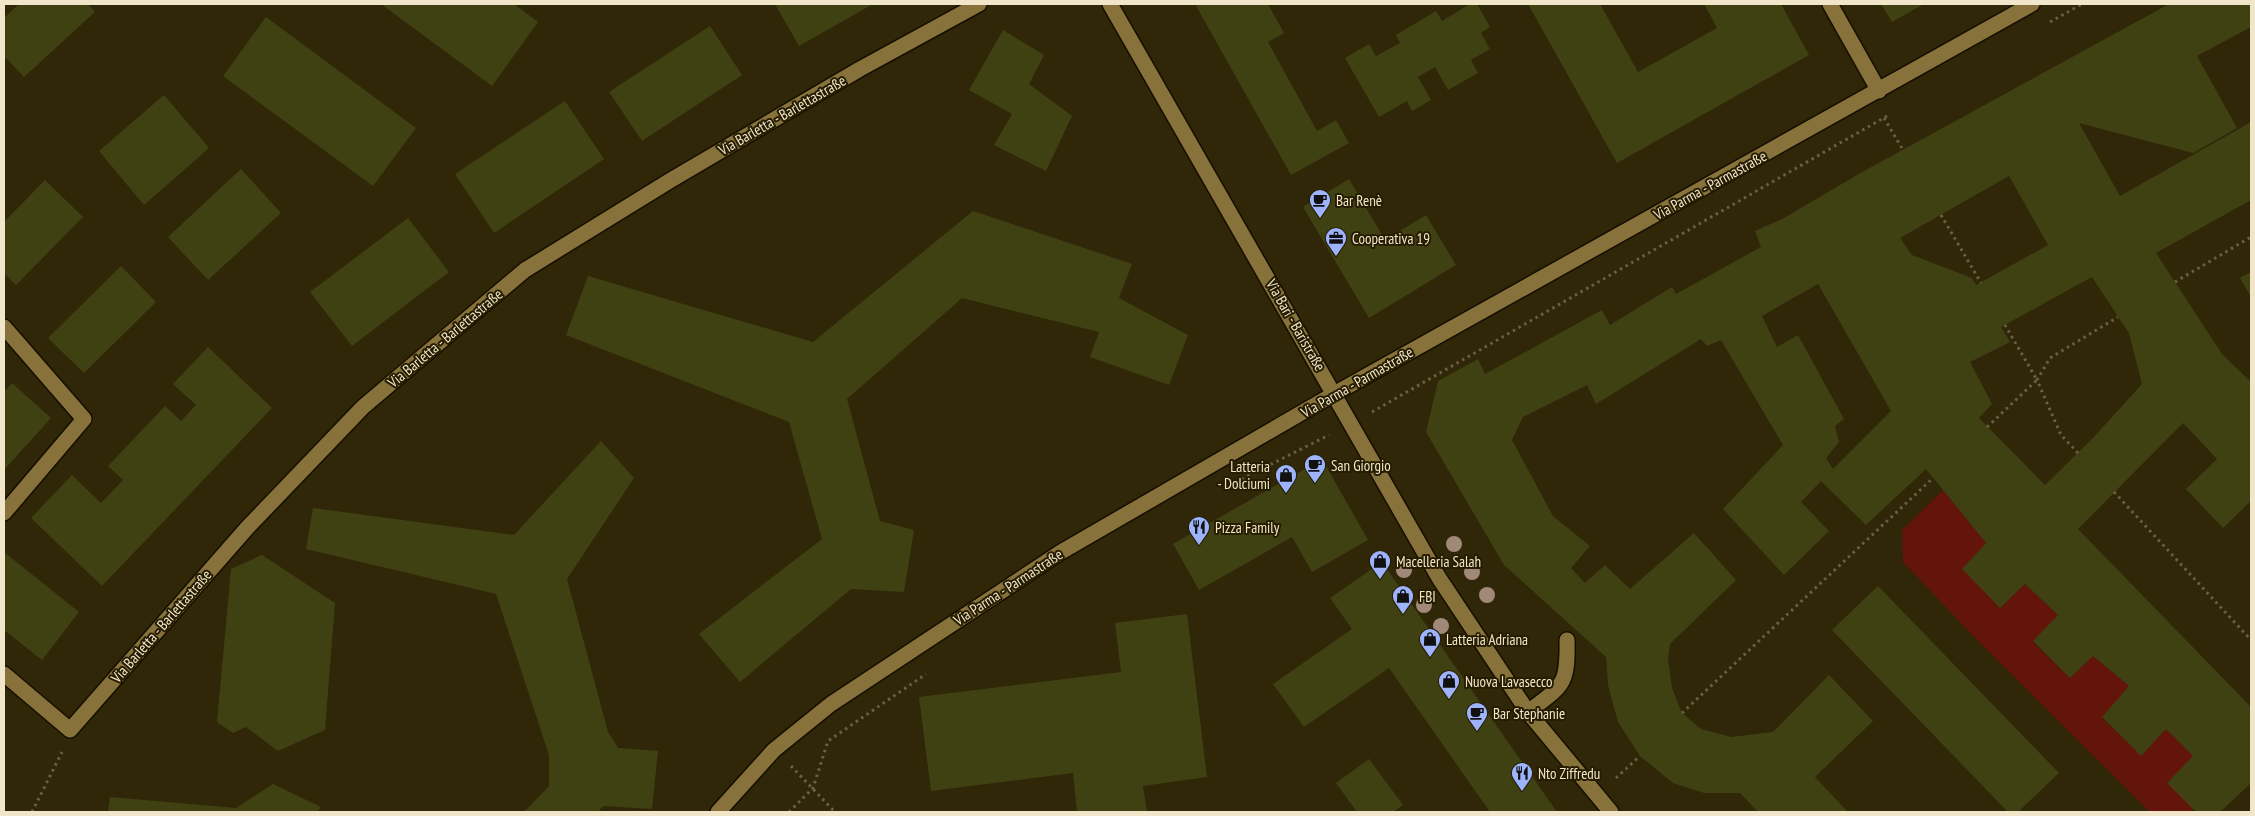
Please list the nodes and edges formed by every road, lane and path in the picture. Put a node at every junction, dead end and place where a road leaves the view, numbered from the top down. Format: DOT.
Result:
graph roads {
  1 [pos="979,4"];
  2 [pos="1110,4"];
  3 [pos="1830,4"];
  4 [pos="2032,4"];
  5 [pos="2082,4"];
  6 [pos="2050,23"];
  7 [pos="1879,91"];
  8 [pos="1893,113"];
  9 [pos="1884,118"];
  10 [pos="1903,150"];
  11 [pos="1941,215"];
  12 [pos="2251,237"];
  13 [pos="2175,282"];
  14 [pos="1980,283"];
  15 [pos="2118,317"];
  16 [pos="2005,326"];
  17 [pos="4,327"];
  18 [pos="2037,380"];
  19 [pos="1334,394"];
  20 [pos="1351,423"];
  21 [pos="1988,427"];
  22 [pos="2078,453"];
  23 [pos="1933,478"];
  24 [pos="1227,487"];
  25 [pos="2114,492"];
  26 [pos="4,513"];
  27 [pos="1567,640"];
  28 [pos="2251,640"];
  29 [pos="928,672"];
  30 [pos="4,674"];
  31 [pos="1528,712"];
  32 [pos="1682,714"];
  33 [pos="70,730"];
  34 [pos="774,750"];
  35 [pos="1640,756"];
  36 [pos="813,788"];
  37 [pos="1597,796"];
  38 [pos="32,812"];
  39 [pos="718,812"];
  40 [pos="789,812"];
  41 [pos="835,812"];
  42 [pos="1611,812"];
  1 -- 33 [label="street, Via Barletta - Barlettastraße"];
  2 -- 19 [label="street, Via Bari - Baristraße"];
  3 -- 7 [label="street"];
  4 -- 7 [label="street, Via Parma - Parmastraße"];
  5 -- 6 [label="path"];
  7 -- 19 [label="street, Via Parma - Parmastraße"];
  8 -- 9 [label="path"];
  9 -- 10 [label="path"];
  9 -- 20 [label="path"];
  11 -- 14 [label="path"];
  12 -- 13 [label="path"];
  15 -- 18 [label="path"];
  16 -- 18 [label="path"];
  17 -- 26 [label="street"];
  18 -- 21 [label="path"];
  18 -- 22 [label="path"];
  19 -- 20 [label="street, Via Bari - Baristraße"];
  19 -- 34 [label="street, Via Parma - Parmastraße"];
  20 -- 24 [label="path"];
  20 -- 31 [label="street, Via Bari - Baristraße"];
  23 -- 32 [label="path"];
  25 -- 28 [label="path"];
  27 -- 31 [label="street"];
  29 -- 36 [label="path"];
  30 -- 33 [label="street"];
  31 -- 37 [label="street, Via Bari - Baristraße"];
  33 -- 38 [label="path"];
  34 -- 36 [label="path"];
  34 -- 39 [label="street, Via Parma - Parmastraße"];
  35 -- 37 [label="path"];
  36 -- 40 [label="path"];
  36 -- 41 [label="path"];
  37 -- 42 [label="street, Via Bari - Baristraße"];
}
